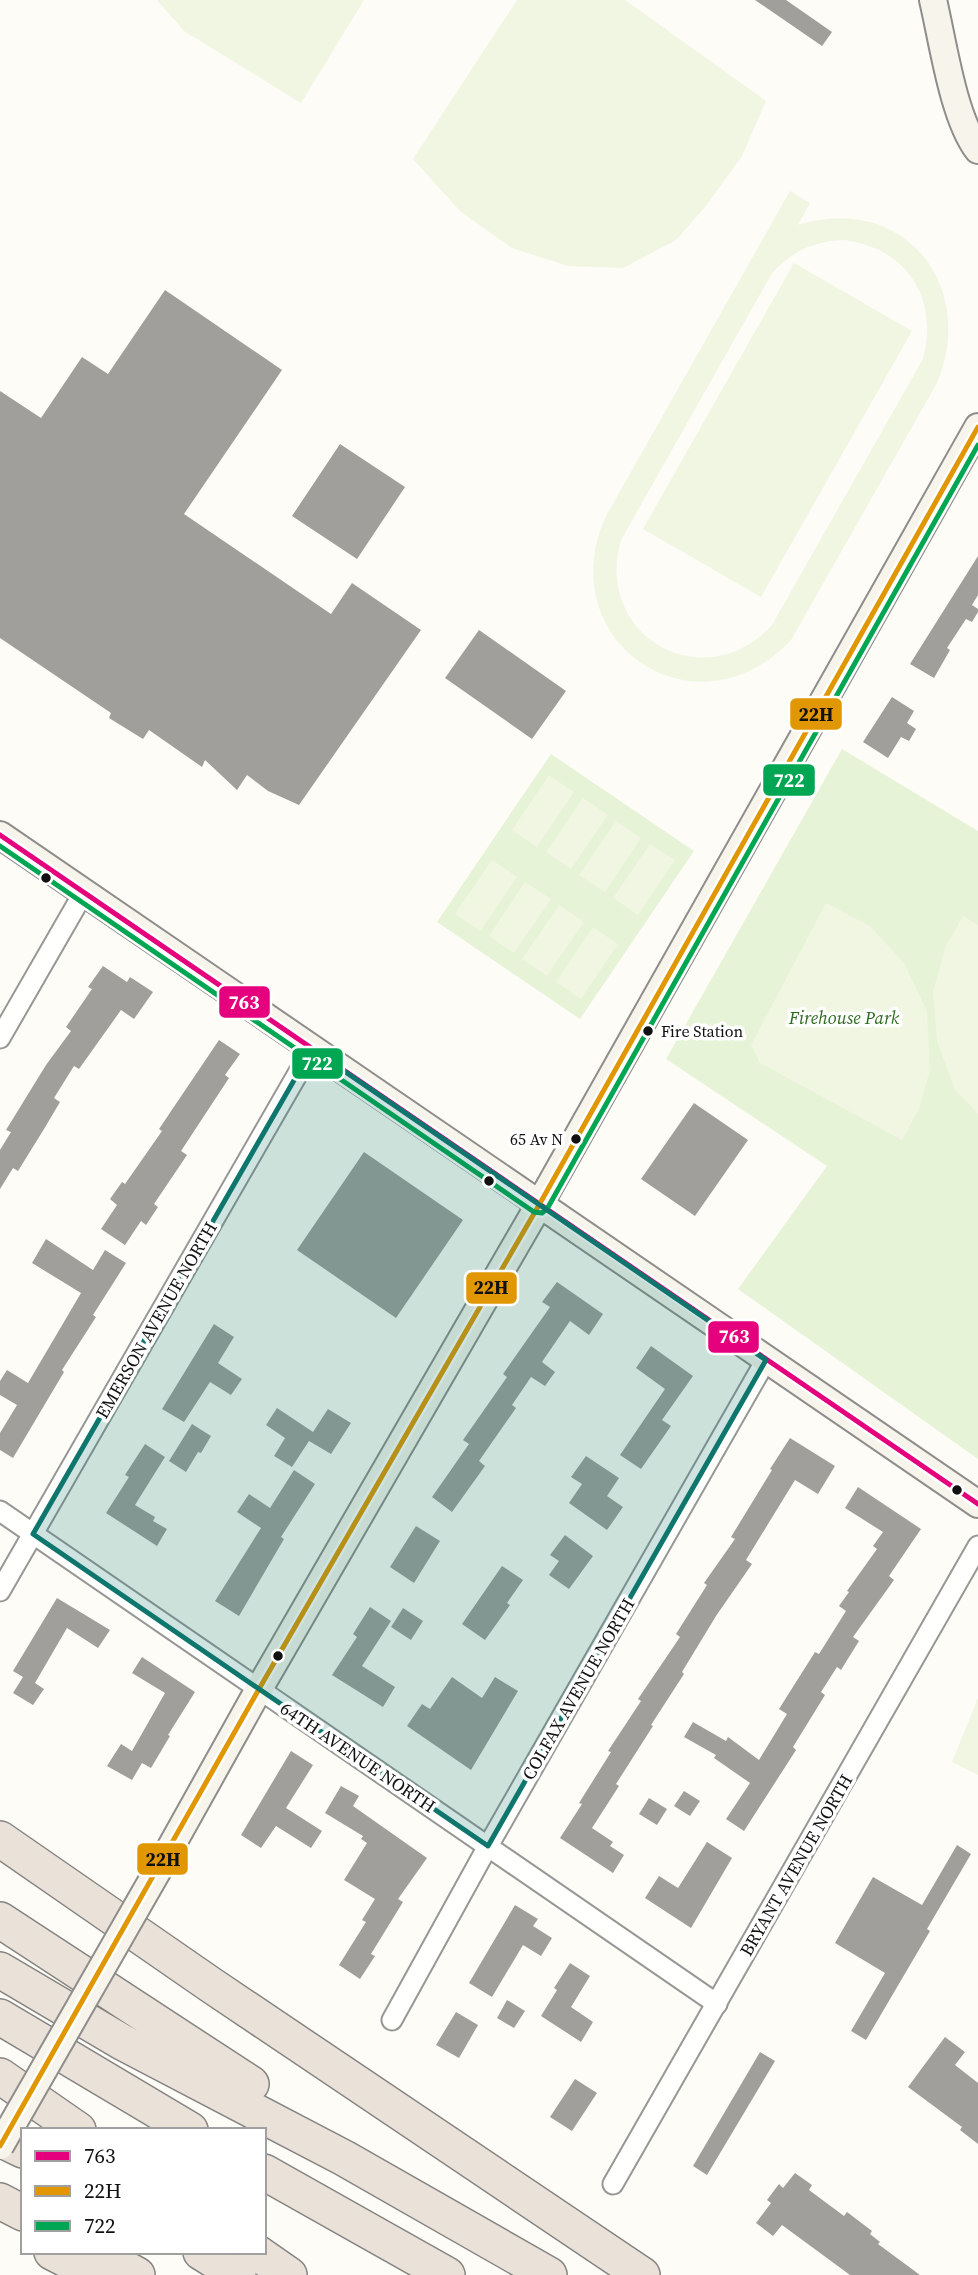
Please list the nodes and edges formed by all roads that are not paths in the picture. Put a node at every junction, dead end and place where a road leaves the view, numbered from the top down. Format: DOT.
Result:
graph roads {
  1 [pos="933,0"];
  2 [pos="978,150"];
  3 [pos="978,427"];
  4 [pos="0,835"];
  5 [pos="84,892"];
  6 [pos="0,1038"];
  7 [pos="312,1049"];
  8 [pos="539,1205"];
  9 [pos="766,1360"];
  10 [pos="978,1504"];
  11 [pos="0,1511"];
  12 [pos="33,1534"];
  13 [pos="978,1546"];
  14 [pos="0,1591"];
  15 [pos="259,1689"];
  16 [pos="0,1839"];
  17 [pos="488,1846"];
  18 [pos="0,1863"];
  19 [pos="0,1920"];
  20 [pos="0,1969"];
  21 [pos="716,2004"];
  22 [pos="0,2017"];
  23 [pos="393,2020"];
  24 [pos="0,2076"];
  25 [pos="0,2094"];
  26 [pos="383,2100"];
  27 [pos="59,2128"];
  28 [pos="75,2128"];
  29 [pos="187,2128"];
  30 [pos="0,2139"];
  31 [pos="0,2146"];
  32 [pos="21,2149"];
  33 [pos="344,2158"];
  34 [pos="266,2173"];
  35 [pos="613,2184"];
  36 [pos="0,2201"];
  37 [pos="21,2212"];
  38 [pos="0,2227"];
  39 [pos="21,2237"];
  40 [pos="56,2254"];
  41 [pos="99,2254"];
  42 [pos="204,2254"];
  43 [pos="259,2254"];
  44 [pos="97,2275"];
  45 [pos="137,2275"];
  46 [pos="238,2275"];
  47 [pos="289,2275"];
  48 [pos="447,2275"];
  49 [pos="549,2275"];
  50 [pos="642,2275"];
  1 -- 2 [label="street"];
  3 -- 8 [label="street"];
  4 -- 5 [label="street"];
  5 -- 6 [label="street"];
  5 -- 7 [label="street"];
  7 -- 8 [label="street"];
  7 -- 12 [label="street, EMERSON AVENUE NORTH"];
  8 -- 9 [label="street"];
  8 -- 15 [label="street"];
  9 -- 10 [label="street"];
  9 -- 17 [label="street, COLFAX AVENUE NORTH"];
  11 -- 12 [label="street, 64TH AVENUE NORTH"];
  12 -- 14 [label="street, EMERSON AVENUE NORTH"];
  12 -- 15 [label="street, 64TH AVENUE NORTH"];
  13 -- 21 [label="street, BRYANT AVENUE NORTH"];
  15 -- 17 [label="street, 64TH AVENUE NORTH"];
  15 -- 31 [label="street, bridge"];
  16 -- 26 [label="highway"];
  17 -- 21 [label="street, 64TH AVENUE NORTH"];
  17 -- 23 [label="street, COLFAX AVENUE NORTH"];
  18 -- 26 [label="highway"];
  19 -- 33 [label="highway"];
  20 -- 33 [label="highway"];
  21 -- 35 [label="street, BRYANT AVENUE NORTH"];
  22 -- 29 [label="highway"];
  24 -- 28 [label="highway"];
  25 -- 27 [label="highway"];
  26 -- 50 [label="highway"];
  30 -- 32 [label="highway"];
  33 -- 49 [label="highway"];
  34 -- 48 [label="highway"];
  36 -- 37 [label="highway"];
  38 -- 39 [label="highway"];
  40 -- 44 [label="highway"];
  41 -- 45 [label="highway"];
  42 -- 46 [label="highway"];
  43 -- 47 [label="highway"];
}
